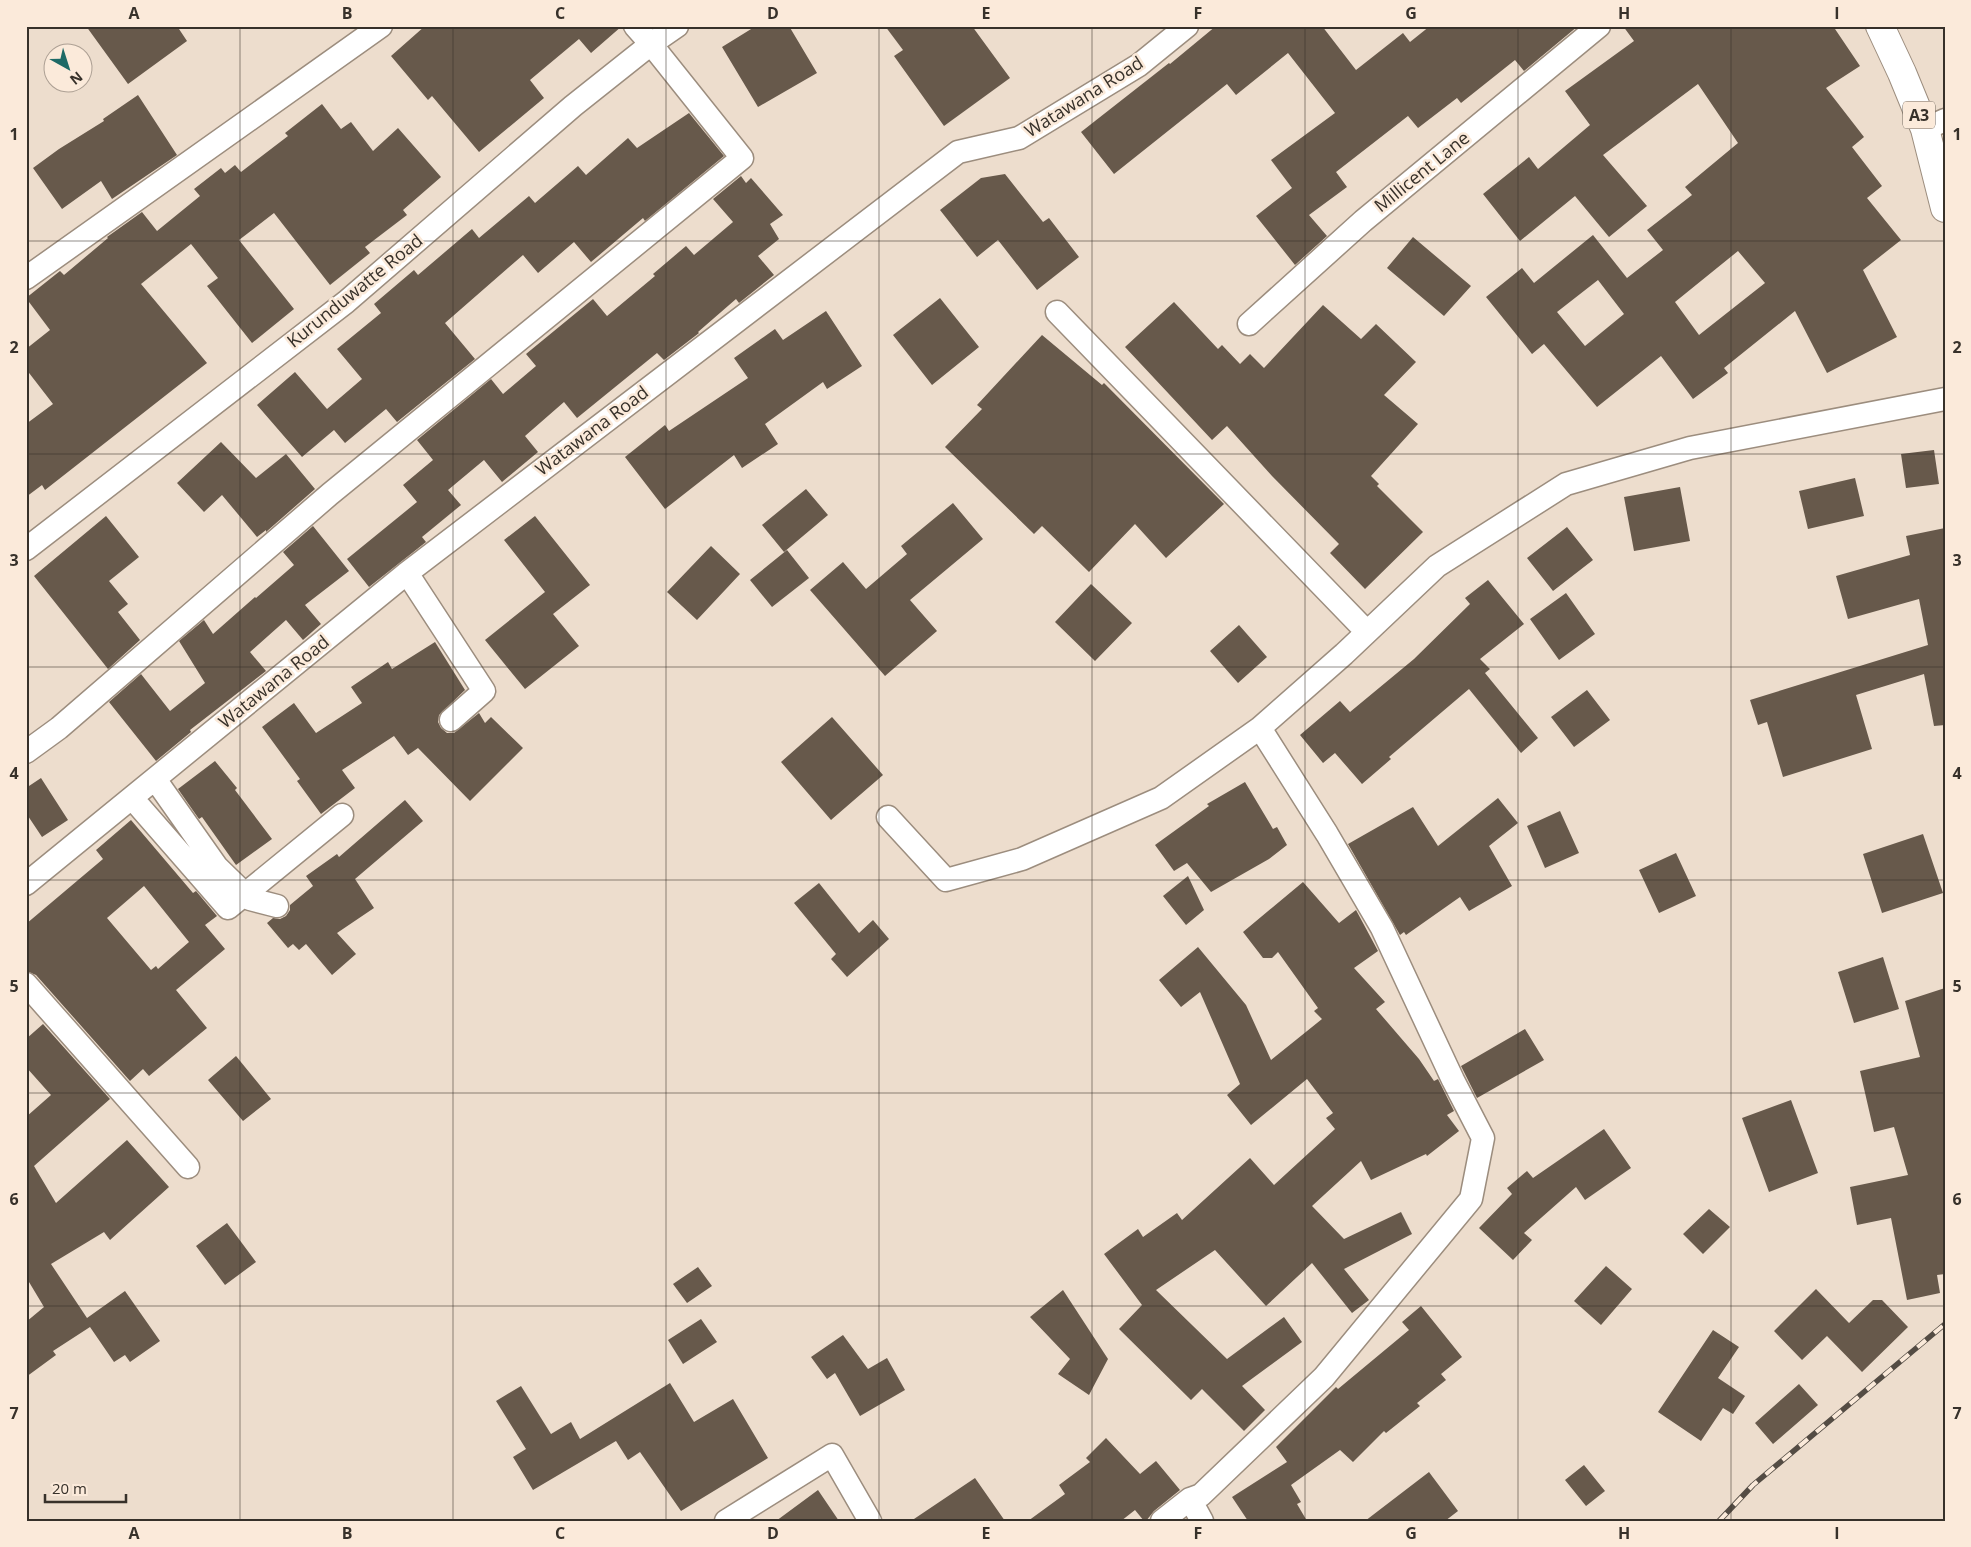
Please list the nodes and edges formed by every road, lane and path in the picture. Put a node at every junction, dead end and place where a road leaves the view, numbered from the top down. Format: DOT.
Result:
graph roads {
  1 [pos="381,26"];
  2 [pos="635,26"];
  3 [pos="677,26"];
  4 [pos="1187,26"];
  5 [pos="1599,26"];
  6 [pos="1880,26"];
  7 [pos="651,44"];
  8 [pos="1935,124"];
  9 [pos="1945,208"];
  10 [pos="26,278"];
  11 [pos="1057,312"];
  12 [pos="1249,324"];
  13 [pos="1945,399"];
  14 [pos="26,549"];
  15 [pos="407,573"];
  16 [pos="1367,632"];
  17 [pos="451,720"];
  18 [pos="1260,728"];
  19 [pos="26,752"];
  20 [pos="154,780"];
  21 [pos="132,798"];
  22 [pos="342,815"];
  23 [pos="888,817"];
  24 [pos="26,884"];
  25 [pos="245,894"];
  26 [pos="278,906"];
  27 [pos="26,984"];
  28 [pos="188,1167"];
  29 [pos="1190,1499"];
  30 [pos="726,1521"];
  31 [pos="870,1521"];
  32 [pos="1162,1521"];
  33 [pos="1202,1521"];
  1 -- 10 [label="street"];
  2 -- 7 [label="street"];
  3 -- 7 [label="street, Kurunduwatte Road"];
  4 -- 15 [label="street, Watawana Road"];
  5 -- 12 [label="street, Millicent Lane"];
  6 -- 8 [label="highway, A3"];
  7 -- 14 [label="street, Kurunduwatte Road"];
  7 -- 19 [label="street"];
  8 -- 9 [label="highway, A3"];
  11 -- 16 [label="street"];
  13 -- 16 [label="street"];
  15 -- 17 [label="street"];
  15 -- 20 [label="street, Watawana Road"];
  16 -- 18 [label="street"];
  18 -- 23 [label="street"];
  18 -- 29 [label="street"];
  20 -- 21 [label="street, Watawana Road"];
  20 -- 25 [label="street"];
  21 -- 24 [label="street, Watawana Road"];
  21 -- 25 [label="street"];
  22 -- 25 [label="street"];
  25 -- 26 [label="street"];
  27 -- 28 [label="street"];
  29 -- 32 [label="street"];
  29 -- 33 [label="street"];
  30 -- 31 [label="street"];
}
